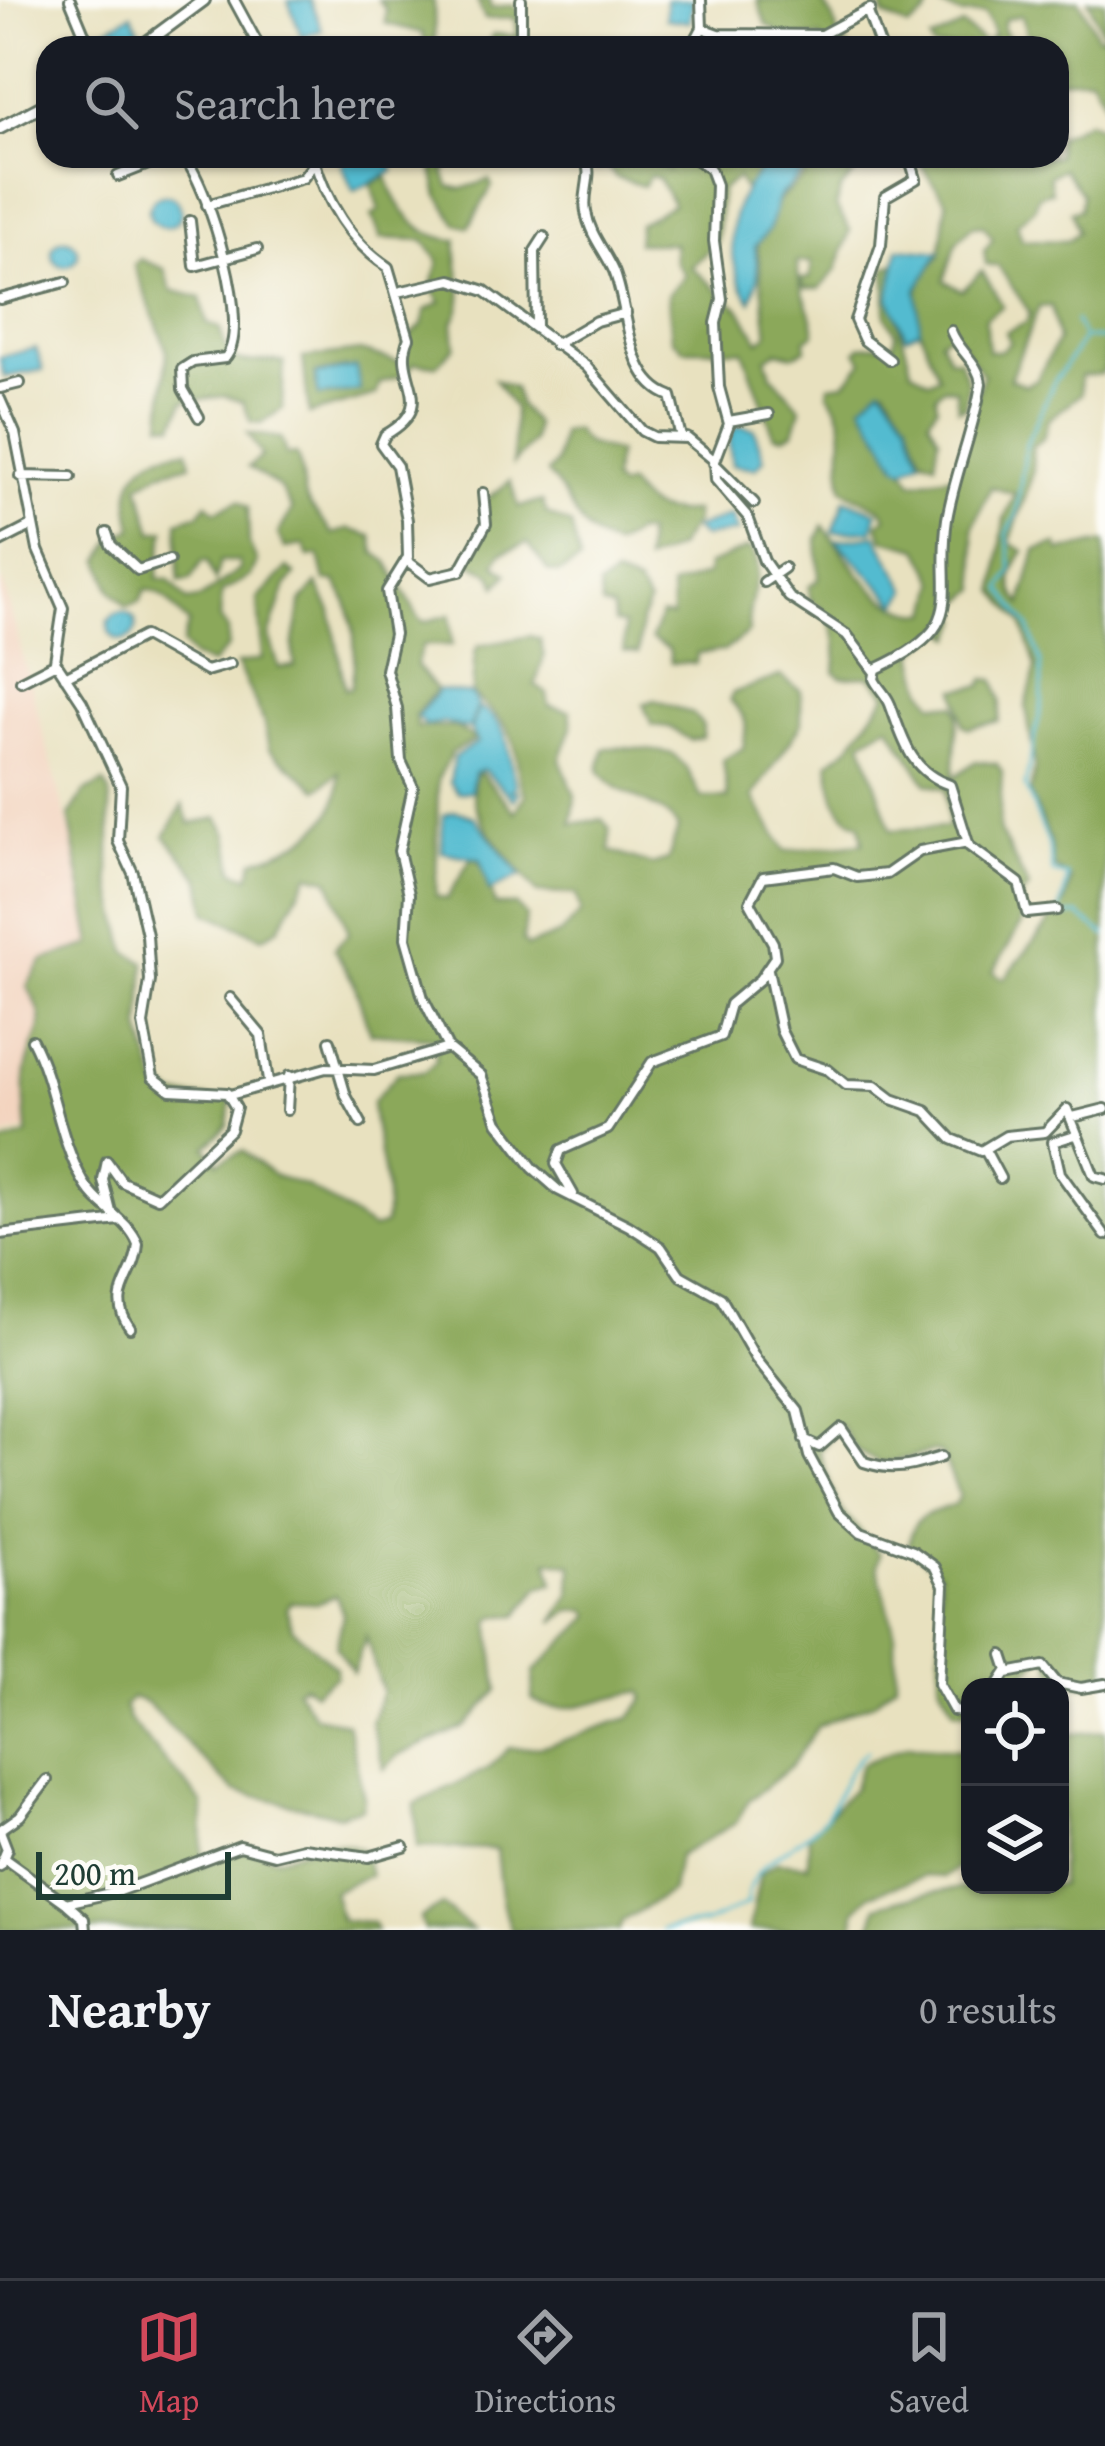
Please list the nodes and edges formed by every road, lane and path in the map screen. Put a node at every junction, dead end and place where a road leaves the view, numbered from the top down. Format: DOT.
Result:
graph roads {
  1 [pos="70,0"];
  2 [pos="204,0"];
  3 [pos="234,0"];
  4 [pos="521,0"];
  5 [pos="701,0"];
  6 [pos="860,0"];
  7 [pos="868,10"];
  8 [pos="701,28"];
  9 [pos="86,36"];
  10 [pos="155,36"];
  11 [pos="254,36"];
  12 [pos="521,36"];
  13 [pos="697,36"];
  14 [pos="877,36"];
  15 [pos="36,109"];
  16 [pos="0,128"];
  17 [pos="139,168"];
  18 [pos="190,168"];
  19 [pos="310,168"];
  20 [pos="321,168"];
  21 [pos="590,168"];
  22 [pos="709,168"];
  23 [pos="913,168"];
  24 [pos="118,176"];
  25 [pos="207,205"];
  26 [pos="190,221"];
  27 [pos="544,237"];
  28 [pos="257,249"];
  29 [pos="225,261"];
  30 [pos="65,282"];
  31 [pos="398,292"];
  32 [pos="0,299"];
  33 [pos="626,313"];
  34 [pos="536,326"];
  35 [pos="951,331"];
  36 [pos="555,344"];
  37 [pos="890,360"];
  38 [pos="20,383"];
  39 [pos="0,388"];
  40 [pos="0,399"];
  41 [pos="769,414"];
  42 [pos="199,417"];
  43 [pos="729,421"];
  44 [pos="682,437"];
  45 [pos="715,462"];
  46 [pos="20,476"];
  47 [pos="71,477"];
  48 [pos="483,493"];
  49 [pos="754,503"];
  50 [pos="32,526"];
  51 [pos="107,533"];
  52 [pos="0,542"];
  53 [pos="170,560"];
  54 [pos="406,560"];
  55 [pos="784,568"];
  56 [pos="775,577"];
  57 [pos="764,582"];
  58 [pos="56,663"];
  59 [pos="230,664"];
  60 [pos="874,671"];
  61 [pos="65,677"];
  62 [pos="20,681"];
  63 [pos="968,842"];
  64 [pos="1057,910"];
  65 [pos="768,970"];
  66 [pos="230,998"];
  67 [pos="32,1040"];
  68 [pos="330,1041"];
  69 [pos="448,1048"];
  70 [pos="339,1067"];
  71 [pos="289,1076"];
  72 [pos="268,1081"];
  73 [pos="230,1095"];
  74 [pos="1105,1109"];
  75 [pos="287,1110"];
  76 [pos="1072,1117"];
  77 [pos="361,1123"];
  78 [pos="1075,1135"];
  79 [pos="985,1150"];
  80 [pos="1000,1178"];
  81 [pos="1105,1179"];
  82 [pos="573,1194"];
  83 [pos="115,1216"];
  84 [pos="0,1234"];
  85 [pos="1105,1235"];
  86 [pos="130,1328"];
  87 [pos="803,1439"];
  88 [pos="941,1457"];
  89 [pos="1003,1655"];
  90 [pos="1006,1673"];
  91 [pos="1003,1678"];
  92 [pos="1105,1684"];
  93 [pos="961,1712"];
  94 [pos="47,1780"];
  95 [pos="0,1831"];
  96 [pos="404,1847"];
  97 [pos="3,1863"];
  98 [pos="66,1903"];
  99 [pos="85,1930"];
  1 -- 9 [label="street"];
  2 -- 10 [label="main road"];
  3 -- 11 [label="street"];
  4 -- 12 [label="street"];
  5 -- 8 [label="street"];
  6 -- 7 [label="street"];
  7 -- 8 [label="street"];
  7 -- 14 [label="street"];
  8 -- 13 [label="street"];
  15 -- 16 [label="main road"];
  17 -- 24 [label="street"];
  18 -- 25 [label="street"];
  19 -- 25 [label="street"];
  20 -- 31 [label="street"];
  21 -- 33 [label="street"];
  22 -- 43 [label="street"];
  23 -- 37 [label="street"];
  25 -- 29 [label="street"];
  26 -- 29 [label="street"];
  27 -- 34 [label="street"];
  28 -- 29 [label="street"];
  29 -- 42 [label="street"];
  30 -- 32 [label="street"];
  31 -- 34 [label="street"];
  31 -- 54 [label="street"];
  33 -- 36 [label="street"];
  33 -- 44 [label="street"];
  34 -- 36 [label="street"];
  35 -- 60 [label="street"];
  36 -- 44 [label="street"];
  38 -- 39 [label="street"];
  40 -- 46 [label="street"];
  41 -- 43 [label="street"];
  43 -- 45 [label="street"];
  44 -- 45 [label="street"];
  45 -- 49 [label="street"];
  45 -- 56 [label="street"];
  46 -- 47 [label="street"];
  46 -- 50 [label="street"];
  48 -- 54 [label="street"];
  50 -- 52 [label="street"];
  50 -- 58 [label="street"];
  51 -- 53 [label="street"];
  54 -- 69 [label="street"];
  55 -- 56 [label="street"];
  56 -- 57 [label="street"];
  56 -- 60 [label="street"];
  58 -- 61 [label="street"];
  58 -- 62 [label="street"];
  59 -- 61 [label="street"];
  60 -- 63 [label="street"];
  61 -- 73 [label="street"];
  63 -- 64 [label="street"];
  63 -- 65 [label="street"];
  65 -- 79 [label="street"];
  65 -- 82 [label="street"];
  66 -- 72 [label="street"];
  67 -- 83 [label="street"];
  68 -- 70 [label="street"];
  69 -- 70 [label="street"];
  69 -- 82 [label="street"];
  70 -- 71 [label="street"];
  70 -- 77 [label="street"];
  71 -- 72 [label="street"];
  71 -- 75 [label="street"];
  72 -- 73 [label="street"];
  73 -- 83 [label="street"];
  74 -- 76 [label="street"];
  76 -- 78 [label="street"];
  76 -- 79 [label="street"];
  78 -- 81 [label="street"];
  78 -- 85 [label="street"];
  79 -- 80 [label="street"];
  82 -- 87 [label="street"];
  83 -- 84 [label="street"];
  83 -- 86 [label="street"];
  87 -- 88 [label="street"];
  87 -- 93 [label="street"];
  89 -- 90 [label="street"];
  90 -- 91 [label="street"];
  90 -- 92 [label="street"];
  94 -- 95 [label="street"];
  95 -- 97 [label="street"];
  96 -- 98 [label="street"];
  97 -- 98 [label="street"];
  98 -- 99 [label="street"];
}
